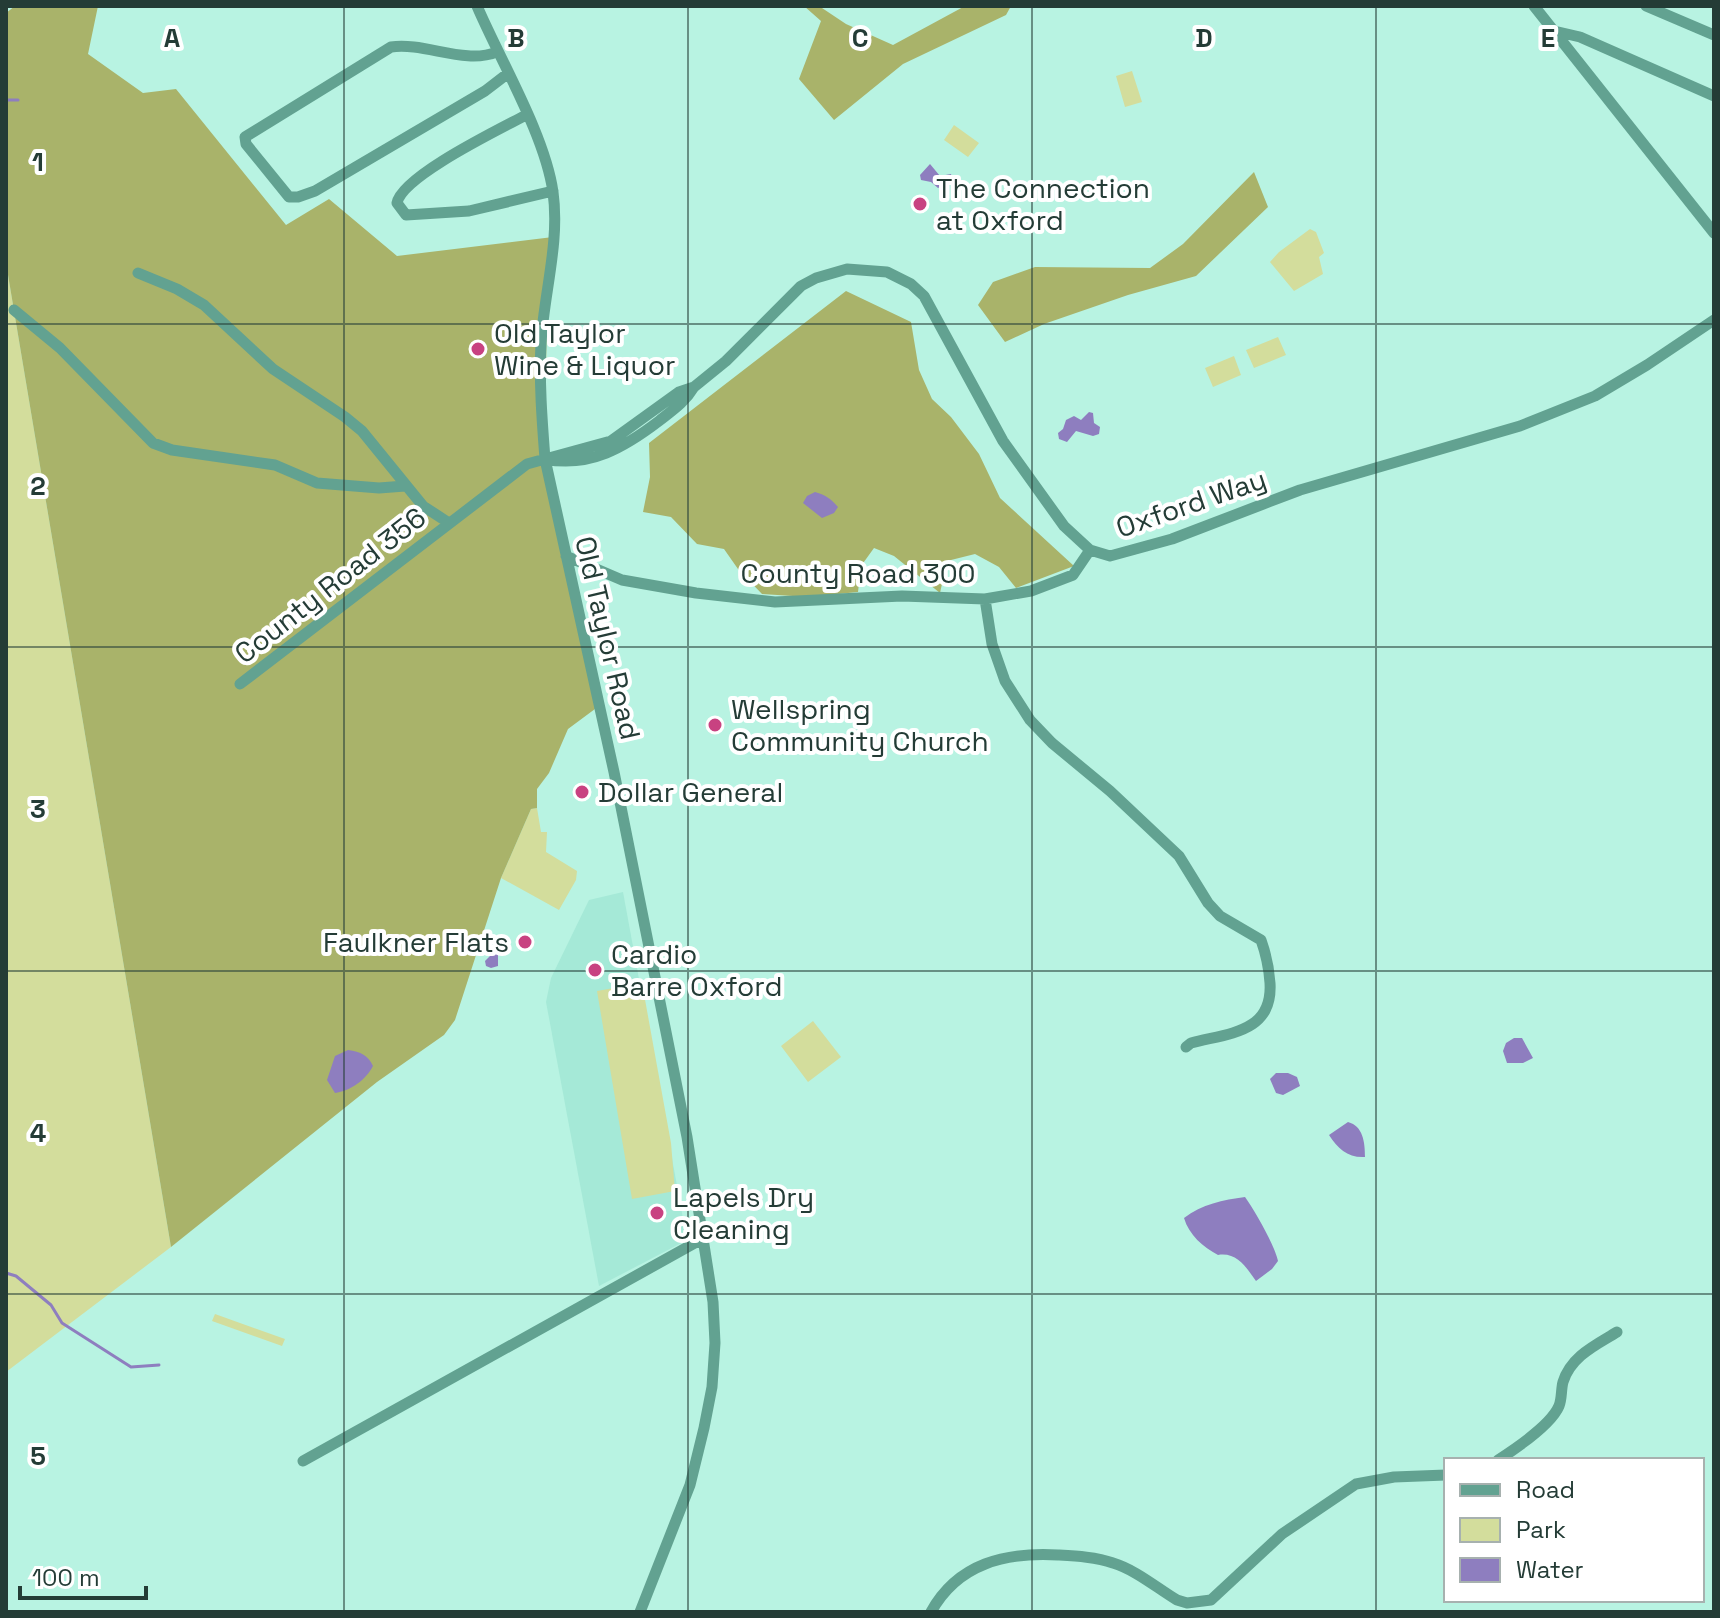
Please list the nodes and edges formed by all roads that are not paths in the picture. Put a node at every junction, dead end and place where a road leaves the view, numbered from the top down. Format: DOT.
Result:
graph roads {
  1 [pos="477,6"];
  2 [pos="1534,6"];
  3 [pos="1646,6"];
  4 [pos="1554,31"];
  5 [pos="1714,35"];
  6 [pos="497,52"];
  7 [pos="507,74"];
  8 [pos="1714,96"];
  9 [pos="526,115"];
  10 [pos="553,191"];
  11 [pos="1714,233"];
  12 [pos="138,273"];
  13 [pos="14,310"];
  14 [pos="1714,320"];
  15 [pos="545,459"];
  16 [pos="405,486"];
  17 [pos="449,523"];
  18 [pos="1090,550"];
  19 [pos="566,556"];
  20 [pos="985,599"];
  21 [pos="240,684"];
  22 [pos="1186,1047"];
  23 [pos="702,1239"];
  24 [pos="1617,1332"];
  25 [pos="1501,1458"];
  26 [pos="303,1461"];
  27 [pos="1444,1475"];
  28 [pos="640,1612"];
  29 [pos="931,1612"];
  1 -- 6 [label="street, Old Taylor Road"];
  2 -- 4 [label="street"];
  3 -- 5 [label="street"];
  4 -- 8 [label="street"];
  4 -- 11 [label="street"];
  6 -- 7 [label="street, Old Taylor Road"];
  6 -- 7 [label="street"];
  7 -- 9 [label="street, Old Taylor Road"];
  9 -- 10 [label="street, Old Taylor Road"];
  9 -- 10 [label="street"];
  10 -- 15 [label="street, Old Taylor Road"];
  12 -- 16 [label="street, County Road 356"];
  13 -- 16 [label="street"];
  14 -- 18 [label="street, Oxford Way"];
  15 -- 17 [label="street, County Road 356"];
  15 -- 18 [label="street, Oxford Way"];
  15 -- 19 [label="street, Old Taylor Road"];
  16 -- 17 [label="street, County Road 356"];
  17 -- 21 [label="street, County Road 356"];
  18 -- 20 [label="street, County Road 300"];
  19 -- 20 [label="street, County Road 300"];
  19 -- 23 [label="street, Old Taylor Road"];
  20 -- 22 [label="street"];
  23 -- 26 [label="street"];
  23 -- 28 [label="street, Old Taylor Road"];
  24 -- 25 [label="street"];
  27 -- 29 [label="street"];
}
